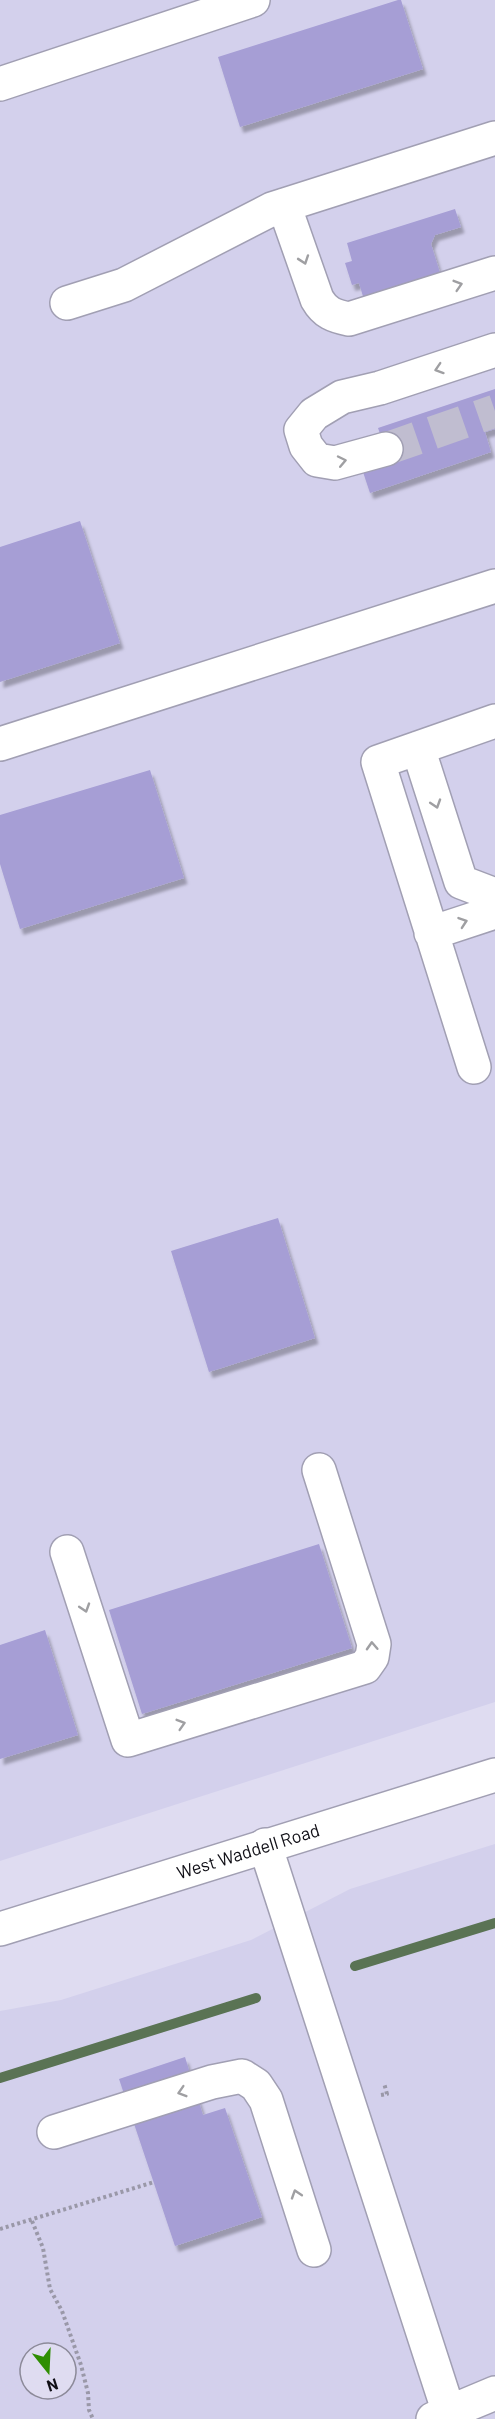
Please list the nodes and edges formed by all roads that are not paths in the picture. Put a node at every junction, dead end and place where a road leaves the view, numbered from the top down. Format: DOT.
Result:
graph roads {
  1 [pos="254,0"];
  2 [pos="0,84"];
  3 [pos="495,138"];
  4 [pos="284,205"];
  5 [pos="495,273"];
  6 [pos="67,303"];
  7 [pos="495,350"];
  8 [pos="386,449"];
  9 [pos="495,586"];
  10 [pos="495,721"];
  11 [pos="0,744"];
  12 [pos="418,748"];
  13 [pos="495,895"];
  14 [pos="495,912"];
  15 [pos="431,933"];
  16 [pos="474,1067"];
  17 [pos="319,1470"];
  18 [pos="67,1552"];
  19 [pos="495,1774"];
  20 [pos="265,1845"];
  21 [pos="0,1929"];
  22 [pos="54,2132"];
  23 [pos="314,2250"];
  24 [pos="495,2393"];
  25 [pos="441,2416"];
  1 -- 2 [label="main road"];
  3 -- 4 [label="main road"];
  4 -- 5 [label="main road, one-way"];
  4 -- 6 [label="main road"];
  7 -- 8 [label="main road, one-way"];
  9 -- 11 [label="main road"];
  10 -- 12 [label="main road"];
  12 -- 13 [label="main road, one-way"];
  12 -- 15 [label="main road"];
  15 -- 14 [label="main road, one-way"];
  15 -- 16 [label="main road"];
  18 -- 17 [label="main road, one-way"];
  19 -- 20 [label="main road, West Waddell Road"];
  20 -- 21 [label="main road, West Waddell Road"];
  20 -- 25 [label="main road"];
  23 -- 22 [label="main road, one-way"];
  24 -- 25 [label="main road"];
}
